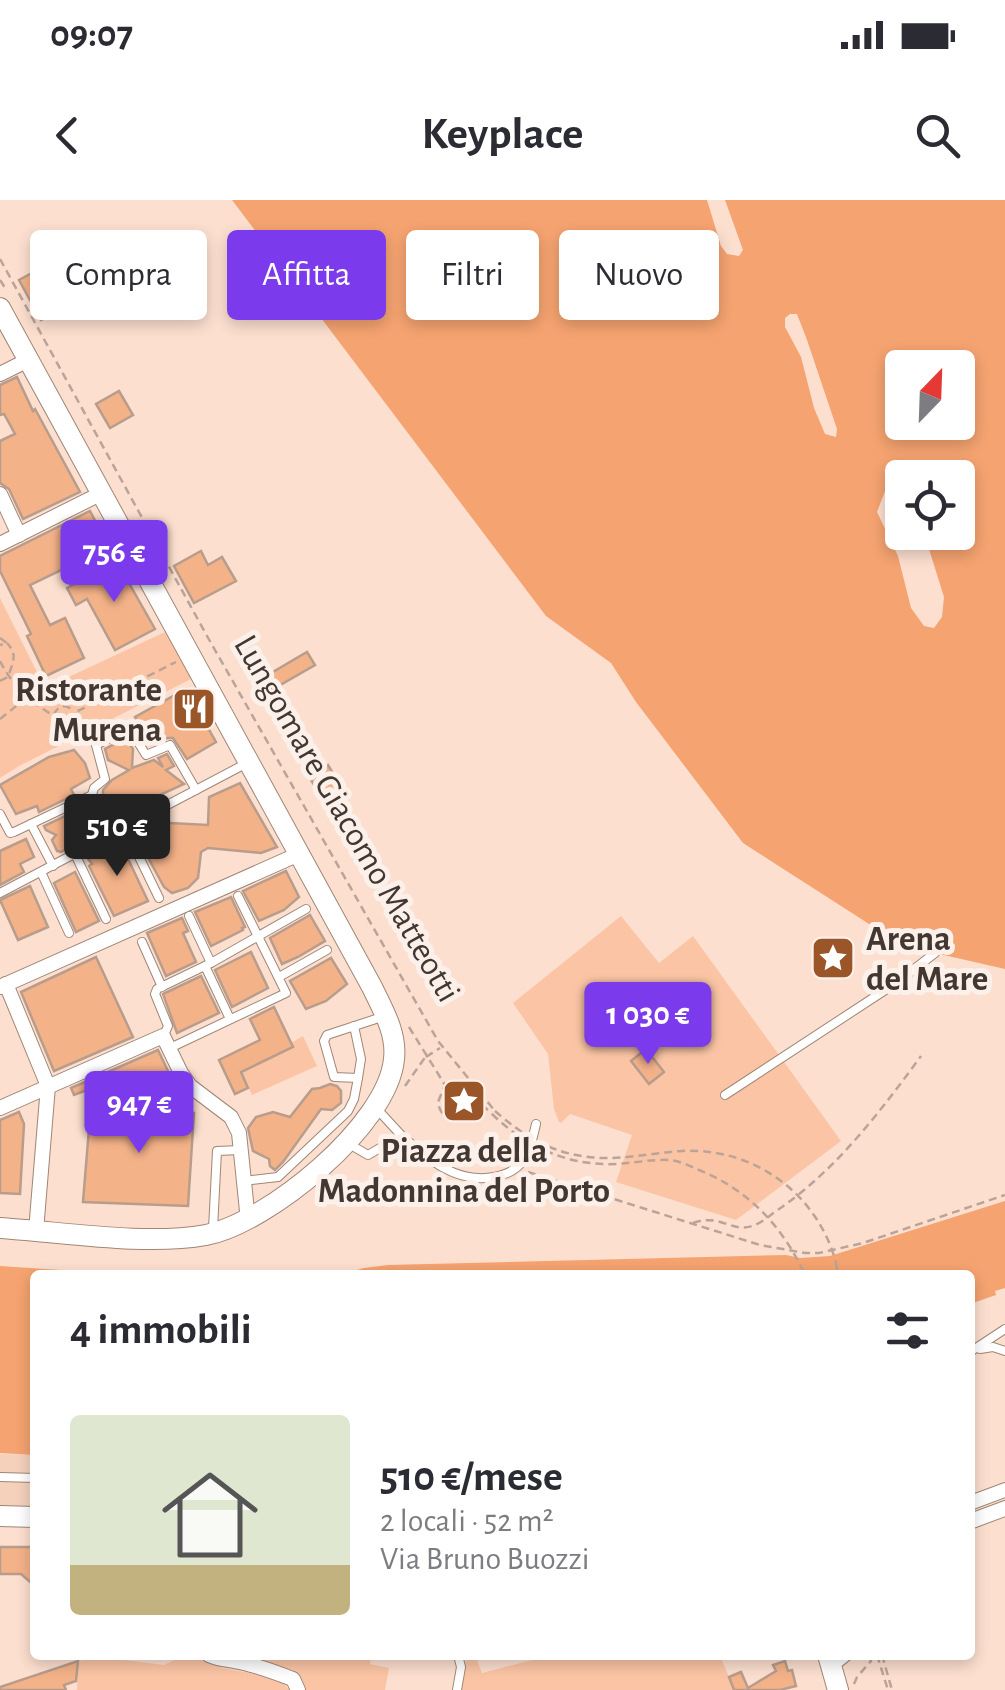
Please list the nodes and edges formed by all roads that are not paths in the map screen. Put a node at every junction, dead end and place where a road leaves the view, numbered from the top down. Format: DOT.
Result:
graph roads {
  1 [pos="0,308"];
  2 [pos="28,360"];
  3 [pos="0,374"];
  4 [pos="0,494"];
  5 [pos="100,494"];
  6 [pos="19,535"];
  7 [pos="0,544"];
  8 [pos="248,762"];
  9 [pos="196,790"];
  10 [pos="92,795"];
  11 [pos="0,814"];
  12 [pos="31,824"];
  13 [pos="125,828"];
  14 [pos="112,835"];
  15 [pos="75,854"];
  16 [pos="299,854"];
  17 [pos="52,866"];
  18 [pos="40,872"];
  19 [pos="0,893"];
  20 [pos="238,896"];
  21 [pos="159,898"];
  22 [pos="306,909"];
  23 [pos="189,916"];
  24 [pos="106,919"];
  25 [pos="69,933"];
  26 [pos="258,938"];
  27 [pos="142,942"];
  28 [pos="328,950"];
  29 [pos="935,953"];
  30 [pos="208,964"];
  31 [pos="278,978"];
  32 [pos="3,986"];
  33 [pos="162,987"];
  34 [pos="230,1019"];
  35 [pos="396,1019"];
  36 [pos="354,1026"];
  37 [pos="167,1042"];
  38 [pos="358,1078"];
  39 [pos="48,1086"];
  40 [pos="725,1095"];
  41 [pos="0,1108"];
  42 [pos="375,1108"];
  43 [pos="536,1124"];
  44 [pos="348,1143"];
  45 [pos="241,1150"];
  46 [pos="381,1151"];
  47 [pos="243,1181"];
  48 [pos="248,1220"];
  49 [pos="0,1228"];
  50 [pos="36,1230"];
  51 [pos="213,1234"];
  52 [pos="1005,1329"];
  53 [pos="975,1349"];
  54 [pos="975,1351"];
  55 [pos="1005,1351"];
  56 [pos="0,1477"];
  57 [pos="30,1478"];
  58 [pos="1005,1499"];
  59 [pos="975,1510"];
  60 [pos="0,1516"];
  61 [pos="30,1517"];
  62 [pos="229,1660"];
  63 [pos="459,1660"];
  64 [pos="837,1660"];
  65 [pos="298,1690"];
  66 [pos="457,1690"];
  67 [pos="838,1690"];
  1 -- 2 [label="street, Lungomare Giacomo Matteotti"];
  2 -- 3 [label="street"];
  2 -- 5 [label="street, Lungomare Giacomo Matteotti"];
  4 -- 6 [label="street"];
  5 -- 6 [label="street"];
  5 -- 8 [label="street, Lungomare Giacomo Matteotti"];
  6 -- 7 [label="street"];
  8 -- 9 [label="lane, Lungomare Giacomo Matteotti"];
  8 -- 16 [label="street, Lungomare Giacomo Matteotti"];
  9 -- 10 [label="lane"];
  9 -- 13 [label="lane, Lungomare Giacomo Matteotti"];
  10 -- 12 [label="lane"];
  10 -- 14 [label="lane"];
  11 -- 12 [label="lane"];
  12 -- 17 [label="lane"];
  13 -- 14 [label="lane, Lungomare Giacomo Matteotti"];
  13 -- 21 [label="lane"];
  14 -- 15 [label="lane, Lungomare Giacomo Matteotti"];
  15 -- 17 [label="lane, Lungomare Giacomo Matteotti"];
  15 -- 24 [label="lane"];
  16 -- 32 [label="street"];
  16 -- 35 [label="street, Lungomare Giacomo Matteotti"];
  17 -- 18 [label="lane, Lungomare Giacomo Matteotti"];
  18 -- 19 [label="lane, Lungomare Giacomo Matteotti"];
  18 -- 25 [label="lane"];
  20 -- 26 [label="lane"];
  22 -- 26 [label="lane"];
  23 -- 30 [label="lane"];
  26 -- 30 [label="lane"];
  26 -- 31 [label="lane"];
  27 -- 33 [label="lane"];
  28 -- 31 [label="lane"];
  29 -- 40 [label="lane"];
  30 -- 33 [label="lane"];
  30 -- 34 [label="lane"];
  31 -- 34 [label="lane"];
  32 -- 39 [label="street"];
  33 -- 37 [label="lane"];
  34 -- 37 [label="lane"];
  35 -- 36 [label="lane"];
  35 -- 42 [label="street"];
  36 -- 38 [label="lane"];
  36 -- 38 [label="lane"];
  37 -- 39 [label="street"];
  37 -- 45 [label="street"];
  38 -- 47 [label="lane"];
  39 -- 41 [label="street"];
  39 -- 50 [label="street"];
  42 -- 43 [label="lane"];
  42 -- 44 [label="street"];
  44 -- 46 [label="lane"];
  44 -- 48 [label="street"];
  45 -- 47 [label="street"];
  45 -- 51 [label="lane"];
  47 -- 48 [label="street"];
  48 -- 51 [label="street"];
  49 -- 50 [label="street"];
  50 -- 51 [label="street"];
  52 -- 53 [label="lane"];
  54 -- 55 [label="lane"];
  56 -- 57 [label="lane"];
  58 -- 59 [label="lane"];
  60 -- 61 [label="street"];
  62 -- 65 [label="street"];
  63 -- 66 [label="lane"];
  64 -- 67 [label="street"];
}
